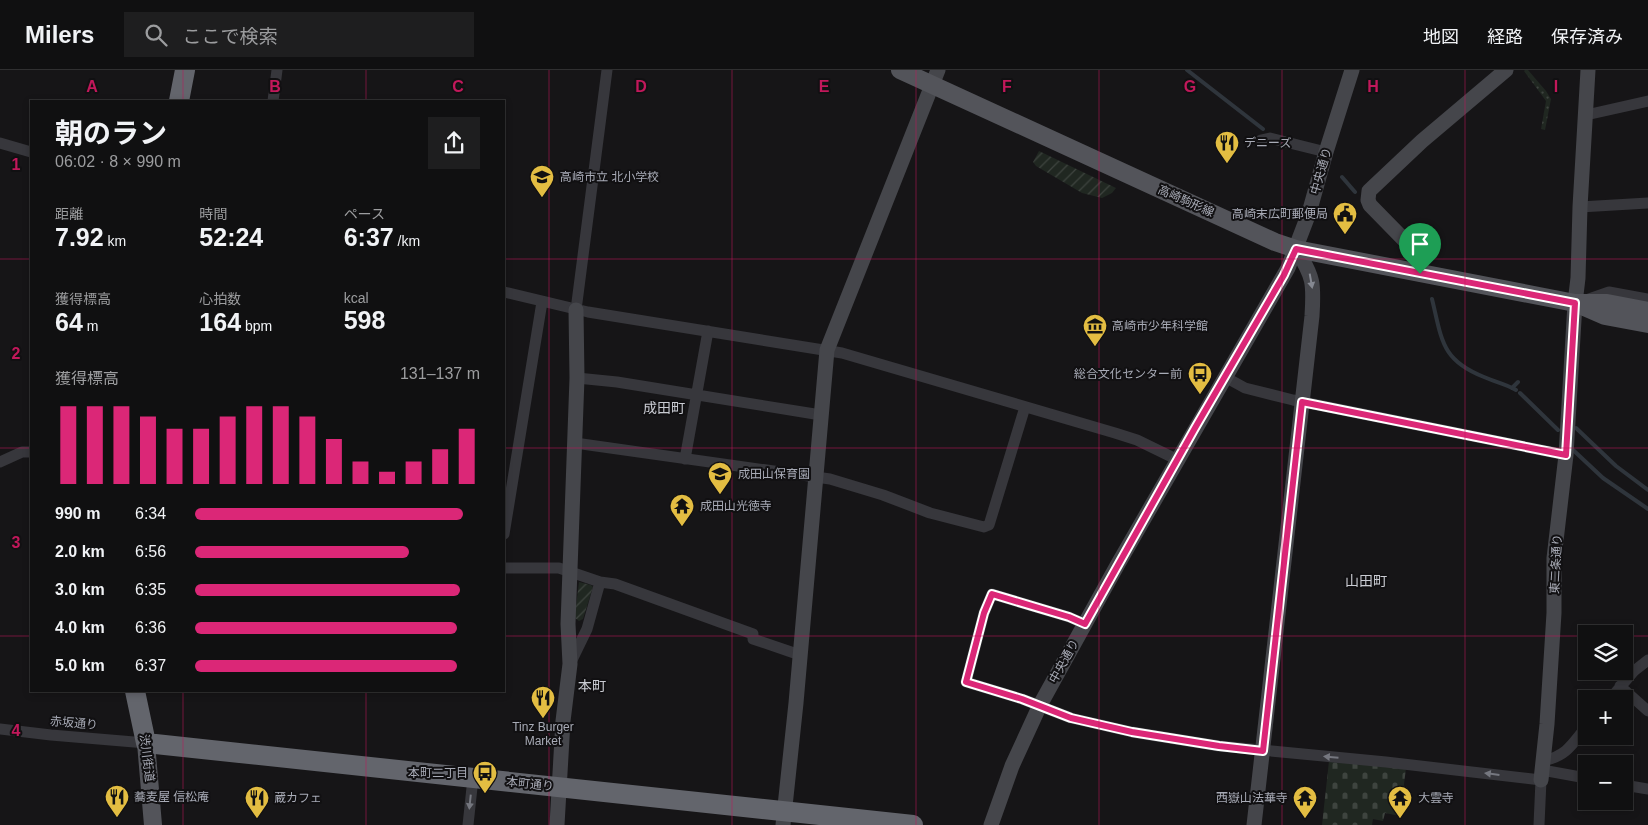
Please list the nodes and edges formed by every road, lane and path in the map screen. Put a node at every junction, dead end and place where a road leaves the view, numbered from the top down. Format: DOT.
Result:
graph roads {
  1 [pos="185,70"];
  2 [pos="277,70"];
  3 [pos="607,70"];
  4 [pos="900,70"];
  5 [pos="1352,70"];
  6 [pos="1506,70"];
  7 [pos="1588,70"];
  8 [pos="934,77"];
  9 [pos="179,100"];
  10 [pos="273,100"];
  11 [pos="1648,101"];
  12 [pos="1586,116"];
  13 [pos="1261,140"];
  14 [pos="0,143"];
  15 [pos="30,152"];
  16 [pos="1326,152"];
  17 [pos="1648,203"];
  18 [pos="1580,207"];
  19 [pos="1296,249"];
  20 [pos="1420,274"];
  21 [pos="505,292"];
  22 [pos="542,302"];
  23 [pos="1575,303"];
  24 [pos="576,310"];
  25 [pos="1643,313"];
  26 [pos="708,331"];
  27 [pos="827,350"];
  28 [pos="1225,377"];
  29 [pos="577,378"];
  30 [pos="697,395"];
  31 [pos="1302,402"];
  32 [pos="1025,407"];
  33 [pos="821,415"];
  34 [pos="575,444"];
  35 [pos="30,452"];
  36 [pos="1566,455"];
  37 [pos="685,459"];
  38 [pos="1178,460"];
  39 [pos="0,462"];
  40 [pos="816,477"];
  41 [pos="505,528"];
  42 [pos="505,568"];
  43 [pos="570,572"];
  44 [pos="600,582"];
  45 [pos="1085,624"];
  46 [pos="800,655"];
  47 [pos="1648,660"];
  48 [pos="570,664"];
  49 [pos="1620,686"];
  50 [pos="1617,690"];
  51 [pos="135,692"];
  52 [pos="1040,705"];
  53 [pos="1648,711"];
  54 [pos="0,729"];
  55 [pos="1578,737"];
  56 [pos="146,743"];
  57 [pos="1263,751"];
  58 [pos="1542,770"];
  59 [pos="1578,777"];
  60 [pos="473,778"];
  61 [pos="1633,786"];
  62 [pos="560,788"];
  63 [pos="1648,789"];
  64 [pos="784,819"];
  65 [pos="153,825"];
  66 [pos="468,825"];
  67 [pos="558,825"];
  68 [pos="913,825"];
  69 [pos="991,825"];
  70 [pos="1254,825"];
  71 [pos="1539,825"];
  1 -- 9 [label="highway"];
  2 -- 10 [label="street"];
  3 -- 24 [label="street"];
  4 -- 8 [label="main road, 高崎駒形線"];
  5 -- 16 [label="street, 中央通り"];
  6 -- 20 [label="street"];
  7 -- 12 [label="street, 東二条通り"];
  8 -- 19 [label="main road, 高崎駒形線"];
  8 -- 27 [label="street"];
  11 -- 12 [label="street"];
  12 -- 18 [label="street, 東二条通り"];
  13 -- 16 [label="street"];
  14 -- 15 [label="street"];
  16 -- 19 [label="street, 中央通り"];
  17 -- 18 [label="street"];
  18 -- 23 [label="street, 東二条通り"];
  19 -- 20 [label="main road, 高崎駒形線"];
  19 -- 28 [label="street, 中央通り"];
  19 -- 31 [label="street, one-way"];
  20 -- 23 [label="main road, 高崎駒形線"];
  21 -- 22 [label="street"];
  22 -- 24 [label="street"];
  22 -- 41 [label="street"];
  23 -- 25 [label="main road, 高崎駒形線"];
  23 -- 36 [label="street, 東二条通り"];
  24 -- 26 [label="street"];
  24 -- 29 [label="street"];
  26 -- 27 [label="street"];
  26 -- 30 [label="street"];
  27 -- 32 [label="street"];
  27 -- 33 [label="street"];
  28 -- 31 [label="street"];
  28 -- 38 [label="street, 中央通り"];
  29 -- 30 [label="street"];
  29 -- 34 [label="street"];
  30 -- 33 [label="street"];
  30 -- 37 [label="street"];
  31 -- 36 [label="street"];
  31 -- 57 [label="street"];
  32 -- 38 [label="street"];
  32 -- 40 [label="street"];
  33 -- 40 [label="street"];
  34 -- 37 [label="street"];
  34 -- 43 [label="street"];
  35 -- 39 [label="street"];
  36 -- 58 [label="street, 東二条通り"];
  37 -- 40 [label="street"];
  38 -- 45 [label="street, 中央通り"];
  40 -- 46 [label="street"];
  42 -- 43 [label="street"];
  43 -- 44 [label="street"];
  43 -- 48 [label="street"];
  44 -- 46 [label="street"];
  44 -- 48 [label="street"];
  45 -- 52 [label="street, 中央通り"];
  45 -- 52 [label="street"];
  46 -- 64 [label="street"];
  47 -- 49 [label="street"];
  48 -- 62 [label="street"];
  49 -- 50 [label="street"];
  49 -- 53 [label="street"];
  51 -- 56 [label="highway, 渋川街道"];
  52 -- 57 [label="street"];
  52 -- 69 [label="street, 中央通り"];
  54 -- 56 [label="street, 赤坂通り"];
  55 -- 58 [label="street"];
  56 -- 60 [label="highway, 本町通り"];
  56 -- 65 [label="main road, 渋川街道"];
  58 -- 57 [label="street, one-way"];
  57 -- 70 [label="street"];
  58 -- 59 [label="street"];
  58 -- 71 [label="street, 東二条通り"];
  60 -- 62 [label="highway, 本町通り"];
  60 -- 66 [label="street, one-way"];
  61 -- 63 [label="street"];
  62 -- 64 [label="highway, 本町通り"];
  62 -- 67 [label="street"];
  64 -- 68 [label="highway, 本町通り"];
}
